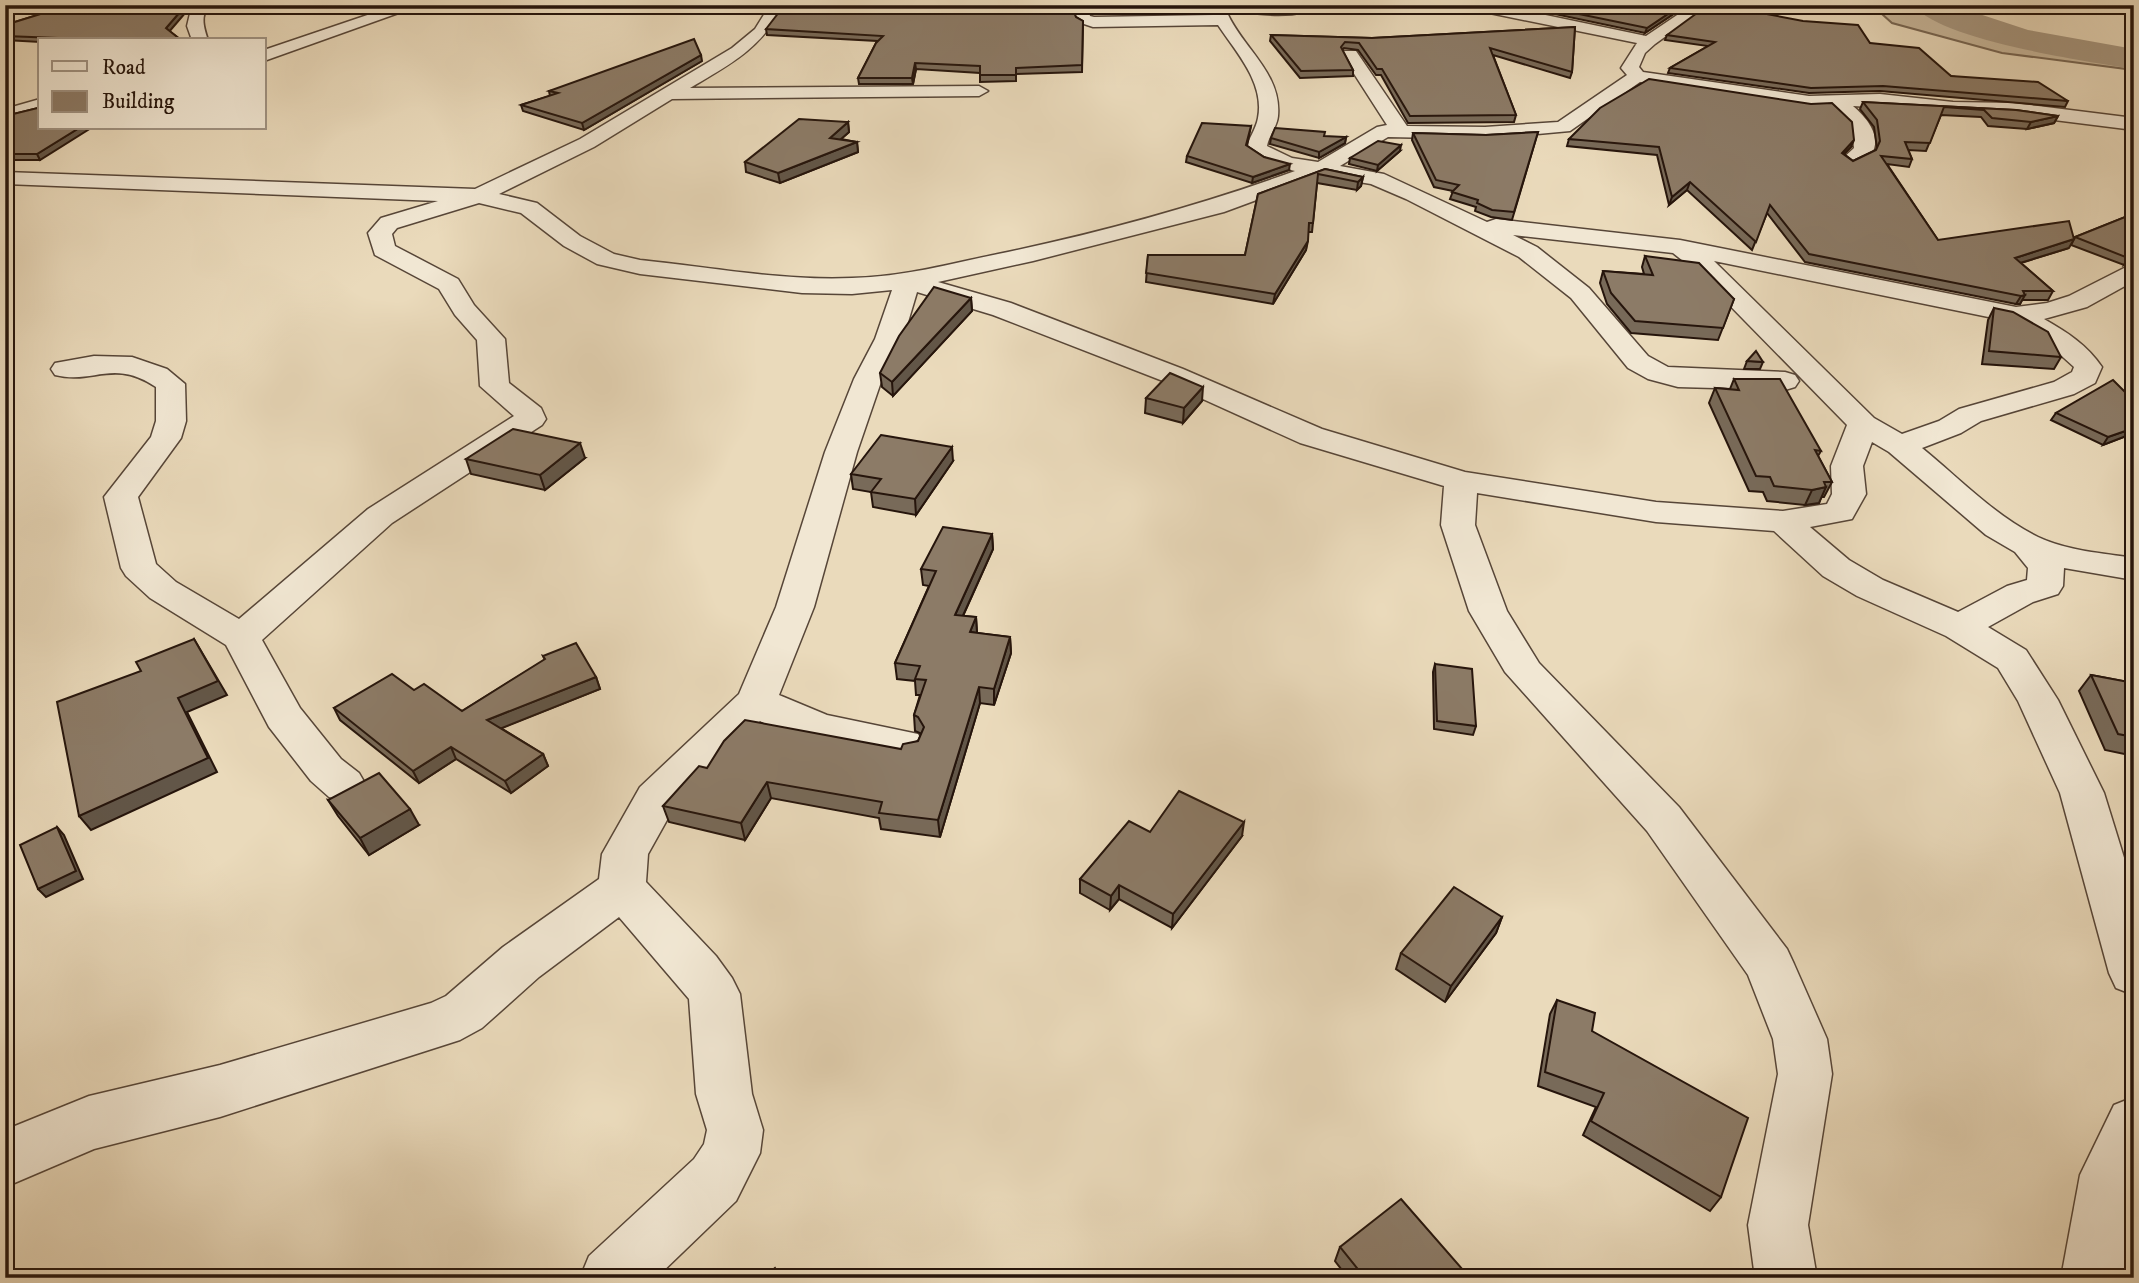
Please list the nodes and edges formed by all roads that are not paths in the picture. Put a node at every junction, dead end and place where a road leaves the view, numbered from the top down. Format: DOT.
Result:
graph roads {
  1 [pos="202,5"];
  2 [pos="778,5"];
  3 [pos="1079,5"];
  4 [pos="1312,5"];
  5 [pos="1475,5"];
  6 [pos="1702,5"];
  7 [pos="410,6"];
  8 [pos="1221,10"];
  9 [pos="199,38"];
  10 [pos="1648,41"];
  11 [pos="266,55"];
  12 [pos="1350,55"];
  13 [pos="1637,76"];
  14 [pos="979,91"];
  15 [pos="669,94"];
  16 [pos="1835,102"];
  17 [pos="38,106"];
  18 [pos="5,115"];
  19 [pos="2134,124"];
  20 [pos="1400,130"];
  21 [pos="1851,160"];
  22 [pos="1322,168"];
  23 [pos="5,178"];
  24 [pos="478,196"];
  25 [pos="1476,224"];
  26 [pos="1680,247"];
  27 [pos="2134,270"];
  28 [pos="908,281"];
  29 [pos="2015,315"];
  30 [pos="65,369"];
  31 [pos="1822,383"];
  32 [pos="1863,424"];
  33 [pos="1899,445"];
  34 [pos="1461,481"];
  35 [pos="1783,521"];
  36 [pos="2027,545"];
  37 [pos="2134,569"];
  38 [pos="1959,627"];
  39 [pos="241,637"];
  40 [pos="756,701"];
  41 [pos="903,745"];
  42 [pos="344,785"];
  43 [pos="622,888"];
  44 [pos="2134,973"];
  45 [pos="2134,1124"];
  46 [pos="5,1158"];
  47 [pos="611,1278"];
  48 [pos="1786,1278"];
  49 [pos="2092,1278"];
  1 -- 9 [label="street"];
  2 -- 15 [label="street"];
  3 -- 8 [label="street"];
  4 -- 8 [label="street"];
  5 -- 10 [label="street"];
  6 -- 10 [label="street"];
  7 -- 11 [label="street"];
  8 -- 22 [label="street"];
  10 -- 13 [label="street"];
  12 -- 20 [label="street"];
  13 -- 16 [label="street"];
  13 -- 20 [label="street"];
  14 -- 15 [label="street"];
  15 -- 24 [label="street"];
  16 -- 19 [label="street"];
  16 -- 21 [label="street"];
  17 -- 18 [label="street"];
  20 -- 22 [label="street"];
  22 -- 25 [label="street"];
  22 -- 28 [label="street"];
  23 -- 24 [label="street"];
  24 -- 28 [label="street"];
  24 -- 39 [label="street"];
  25 -- 26 [label="street"];
  25 -- 31 [label="street"];
  26 -- 29 [label="street"];
  26 -- 31 [label="street"];
  27 -- 29 [label="street"];
  28 -- 34 [label="street"];
  28 -- 40 [label="street"];
  29 -- 33 [label="street"];
  30 -- 39 [label="street"];
  31 -- 32 [label="street"];
  32 -- 33 [label="street"];
  32 -- 35 [label="street"];
  33 -- 36 [label="street"];
  34 -- 35 [label="street"];
  34 -- 48 [label="street"];
  35 -- 38 [label="street"];
  36 -- 37 [label="street"];
  36 -- 38 [label="street"];
  38 -- 44 [label="street"];
  39 -- 42 [label="street"];
  40 -- 41 [label="street"];
  40 -- 43 [label="street"];
  43 -- 46 [label="street"];
  43 -- 47 [label="street"];
  45 -- 49 [label="street"];
}
